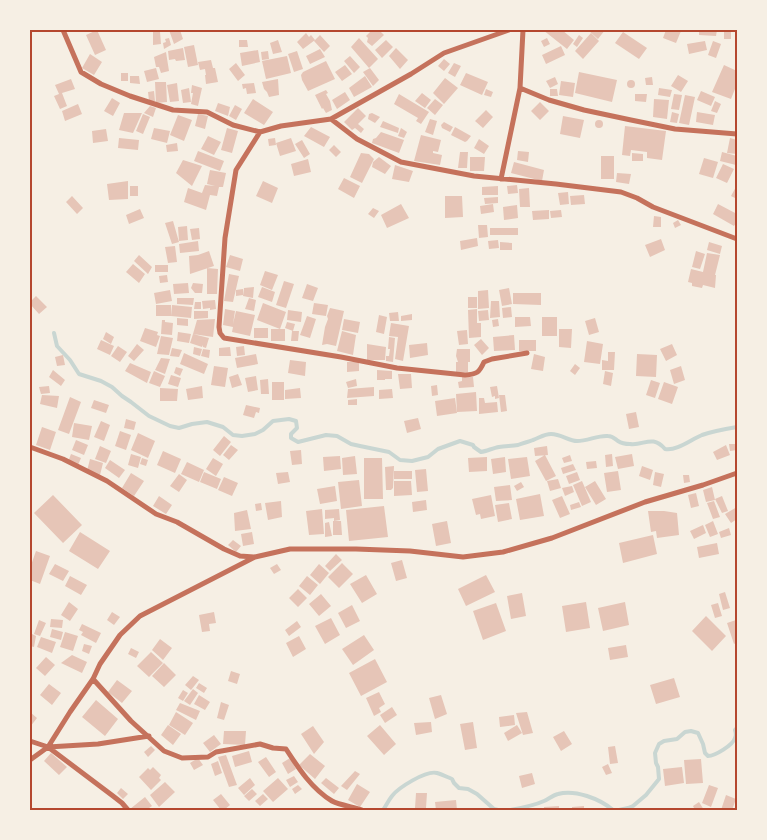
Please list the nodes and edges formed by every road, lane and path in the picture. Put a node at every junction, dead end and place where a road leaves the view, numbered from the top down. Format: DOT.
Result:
graph roads {
  1 [pos="63,30"];
  2 [pos="509,30"];
  3 [pos="522,30"];
  4 [pos="493,32"];
  5 [pos="520,88"];
  6 [pos="331,119"];
  7 [pos="260,132"];
  8 [pos="737,134"];
  9 [pos="502,179"];
  10 [pos="737,239"];
  11 [pos="528,353"];
  12 [pos="30,447"];
  13 [pos="737,473"];
  14 [pos="255,556"];
  15 [pos="93,679"];
  16 [pos="149,736"];
  17 [pos="30,741"];
  18 [pos="48,747"];
  19 [pos="30,760"];
  20 [pos="128,810"];
  21 [pos="362,810"];
  1 -- 7 [label="street"];
  2 -- 4 [label="street"];
  3 -- 5 [label="street"];
  4 -- 6 [label="street"];
  5 -- 8 [label="street"];
  5 -- 9 [label="street"];
  6 -- 7 [label="street"];
  6 -- 9 [label="street"];
  7 -- 11 [label="street"];
  9 -- 10 [label="street"];
  12 -- 14 [label="street"];
  13 -- 14 [label="street"];
  14 -- 15 [label="street"];
  15 -- 16 [label="street"];
  15 -- 18 [label="street"];
  16 -- 18 [label="street"];
  16 -- 21 [label="street"];
  17 -- 18 [label="street"];
  18 -- 19 [label="street"];
  18 -- 20 [label="street"];
}
